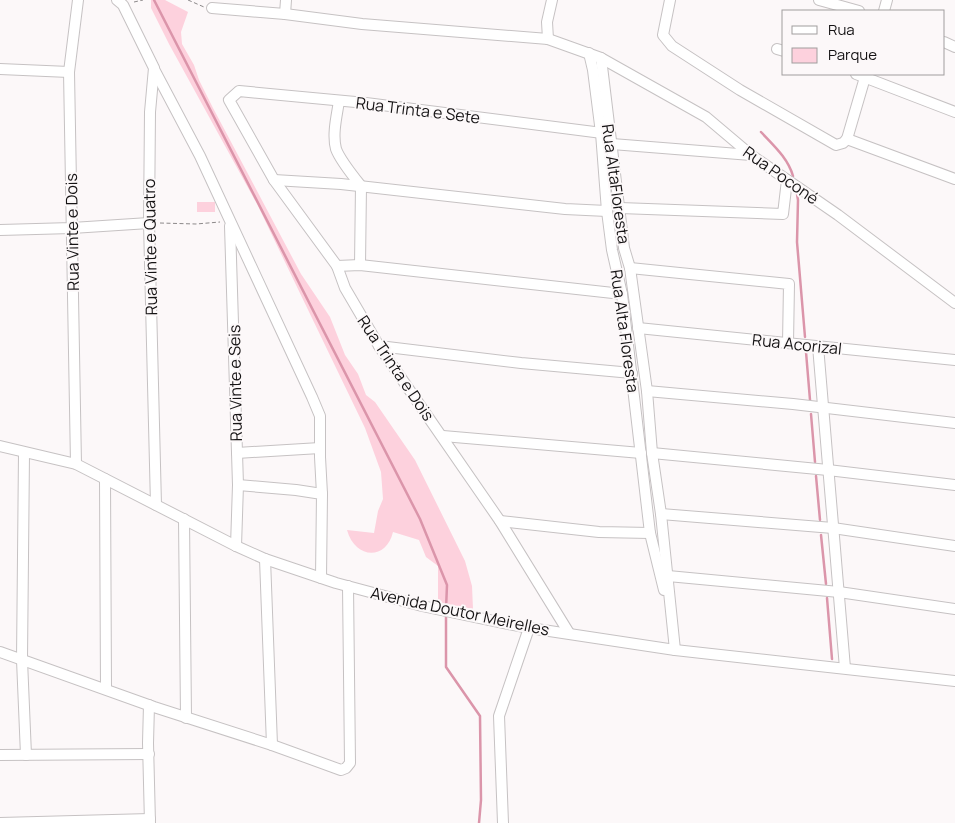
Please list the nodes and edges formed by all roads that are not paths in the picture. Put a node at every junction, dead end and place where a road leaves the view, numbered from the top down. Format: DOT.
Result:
graph roads {
  1 [pos="78,0"];
  2 [pos="117,0"];
  3 [pos="286,0"];
  4 [pos="552,0"];
  5 [pos="670,0"];
  6 [pos="819,0"];
  7 [pos="212,8"];
  8 [pos="855,10"];
  9 [pos="285,14"];
  10 [pos="548,40"];
  11 [pos="588,53"];
  12 [pos="601,58"];
  13 [pos="154,68"];
  14 [pos="0,69"];
  15 [pos="69,72"];
  16 [pos="862,75"];
  17 [pos="229,100"];
  18 [pos="339,101"];
  19 [pos="955,112"];
  20 [pos="608,137"];
  21 [pos="848,139"];
  22 [pos="751,155"];
  23 [pos="955,179"];
  24 [pos="274,180"];
  25 [pos="787,180"];
  26 [pos="361,186"];
  27 [pos="620,208"];
  28 [pos="607,211"];
  29 [pos="230,220"];
  30 [pos="149,223"];
  31 [pos="72,228"];
  32 [pos="0,230"];
  33 [pos="624,248"];
  34 [pos="612,250"];
  35 [pos="360,265"];
  36 [pos="337,266"];
  37 [pos="630,268"];
  38 [pos="622,294"];
  39 [pos="955,302"];
  40 [pos="638,328"];
  41 [pos="788,343"];
  42 [pos="379,346"];
  43 [pos="818,346"];
  44 [pos="955,360"];
  45 [pos="632,373"];
  46 [pos="647,391"];
  47 [pos="823,409"];
  48 [pos="955,423"];
  49 [pos="442,436"];
  50 [pos="0,446"];
  51 [pos="320,448"];
  52 [pos="24,453"];
  53 [pos="237,453"];
  54 [pos="641,453"];
  55 [pos="652,453"];
  56 [pos="76,464"];
  57 [pos="828,470"];
  58 [pos="105,479"];
  59 [pos="238,485"];
  60 [pos="955,485"];
  61 [pos="322,494"];
  62 [pos="156,505"];
  63 [pos="662,514"];
  64 [pos="184,519"];
  65 [pos="500,521"];
  66 [pos="833,528"];
  67 [pos="650,533"];
  68 [pos="236,546"];
  69 [pos="955,546"];
  70 [pos="265,559"];
  71 [pos="668,576"];
  72 [pos="321,578"];
  73 [pos="348,586"];
  74 [pos="839,592"];
  75 [pos="670,608"];
  76 [pos="955,608"];
  77 [pos="529,628"];
  78 [pos="569,633"];
  79 [pos="675,650"];
  80 [pos="0,652"];
  81 [pos="22,660"];
  82 [pos="845,668"];
  83 [pos="952,682"];
  84 [pos="106,690"];
  85 [pos="149,705"];
  86 [pos="186,718"];
  87 [pos="272,745"];
  88 [pos="149,754"];
  89 [pos="0,755"];
  90 [pos="26,755"];
  91 [pos="150,821"];
  92 [pos="0,823"];
  93 [pos="503,823"];
  1 -- 15 [label="street, Rua Vinte e Dois"];
  2 -- 13 [label="street"];
  3 -- 9 [label="street"];
  4 -- 10 [label="street"];
  5 -- 21 [label="street"];
  6 -- 8 [label="street"];
  7 -- 9 [label="street, Rua Poconé"];
  9 -- 10 [label="street, Rua Poconé"];
  10 -- 11 [label="street, Rua Poconé"];
  11 -- 12 [label="street, Rua Poconé"];
  11 -- 20 [label="street, Rua Alta Floresta"];
  12 -- 20 [label="street, Rua AltaFloresta"];
  12 -- 22 [label="street, Rua Poconé"];
  13 -- 29 [label="street"];
  13 -- 30 [label="street, Rua Vinte e Quatro"];
  14 -- 15 [label="street"];
  15 -- 31 [label="street, Rua Vinte e Dois"];
  16 -- 19 [label="street"];
  16 -- 21 [label="street"];
  17 -- 18 [label="street, Rua Trinta e Sete"];
  17 -- 24 [label="street, Rua Trinta e Dois"];
  18 -- 20 [label="street, Rua Trinta e Sete"];
  18 -- 26 [label="street"];
  20 -- 22 [label="street, Rua Trinta e Sete"];
  20 -- 27 [label="street, Rua AltaFloresta"];
  20 -- 28 [label="street, Rua Alta Floresta"];
  21 -- 23 [label="street"];
  22 -- 25 [label="street, Rua Poconé"];
  24 -- 26 [label="street"];
  24 -- 36 [label="street, Rua Trinta e Dois"];
  25 -- 27 [label="street"];
  25 -- 39 [label="street, Rua Poconé"];
  26 -- 28 [label="street"];
  26 -- 35 [label="street"];
  27 -- 33 [label="street, Rua AltaFloresta"];
  28 -- 34 [label="street, Rua Alta Floresta"];
  29 -- 51 [label="street"];
  29 -- 53 [label="street, Rua Vinte e Seis"];
  30 -- 31 [label="street"];
  30 -- 62 [label="street, Rua Vinte e Quatro"];
  31 -- 32 [label="street"];
  31 -- 56 [label="street, Rua Vinte e Dois"];
  33 -- 34 [label="street"];
  33 -- 37 [label="street, Rua AltaFloresta"];
  34 -- 38 [label="street, Rua Alta Floresta"];
  35 -- 36 [label="street"];
  35 -- 38 [label="street"];
  36 -- 42 [label="street, Rua Trinta e Dois"];
  37 -- 40 [label="street, Rua AltaFloresta"];
  37 -- 41 [label="street"];
  38 -- 45 [label="street, Rua Alta Floresta"];
  40 -- 41 [label="street, Rua Acorizal"];
  40 -- 46 [label="street, Rua AltaFloresta"];
  41 -- 43 [label="street, Rua Acorizal"];
  42 -- 45 [label="street"];
  42 -- 49 [label="street, Rua Trinta e Dois"];
  43 -- 44 [label="street, Rua Acorizal"];
  43 -- 47 [label="street"];
  45 -- 54 [label="street, Rua Alta Floresta"];
  46 -- 47 [label="street"];
  46 -- 55 [label="street, Rua AltaFloresta"];
  47 -- 48 [label="street"];
  47 -- 57 [label="street"];
  49 -- 54 [label="street"];
  49 -- 65 [label="street, Rua Trinta e Dois"];
  50 -- 52 [label="street, Avenida Doutor Meirelles"];
  51 -- 53 [label="street"];
  51 -- 61 [label="street"];
  52 -- 56 [label="street, Avenida Doutor Meirelles"];
  52 -- 81 [label="street"];
  53 -- 59 [label="street, Rua Vinte e Seis"];
  54 -- 67 [label="street, Rua Alta Floresta"];
  55 -- 57 [label="street"];
  55 -- 63 [label="street, Rua AltaFloresta"];
  56 -- 58 [label="street, Avenida Doutor Meirelles"];
  57 -- 60 [label="street"];
  57 -- 66 [label="street"];
  58 -- 62 [label="street, Avenida Doutor Meirelles"];
  58 -- 84 [label="street"];
  59 -- 61 [label="street"];
  59 -- 68 [label="street, Rua Vinte e Seis"];
  61 -- 72 [label="street"];
  62 -- 64 [label="street, Avenida Doutor Meirelles"];
  63 -- 66 [label="street"];
  63 -- 71 [label="street, Rua AltaFloresta"];
  64 -- 68 [label="street, Avenida Doutor Meirelles"];
  64 -- 86 [label="street"];
  65 -- 67 [label="street"];
  65 -- 78 [label="street, Rua Trinta e Dois"];
  66 -- 69 [label="street"];
  66 -- 74 [label="street"];
  67 -- 75 [label="street, Rua Alta Floresta"];
  68 -- 70 [label="street, Avenida Doutor Meirelles"];
  70 -- 72 [label="street, Avenida Doutor Meirelles"];
  70 -- 87 [label="street"];
  71 -- 74 [label="street"];
  71 -- 75 [label="street, Rua AltaFloresta"];
  72 -- 73 [label="street, Avenida Doutor Meirelles"];
  73 -- 77 [label="street, Avenida Doutor Meirelles"];
  73 -- 87 [label="street"];
  74 -- 76 [label="street"];
  74 -- 82 [label="street"];
  75 -- 79 [label="street"];
  77 -- 78 [label="street, Avenida Doutor Meirelles"];
  77 -- 93 [label="street"];
  78 -- 79 [label="street, Avenida Doutor Meirelles"];
  79 -- 82 [label="street, Avenida Doutor Meirelles"];
  80 -- 81 [label="street"];
  81 -- 84 [label="street"];
  81 -- 90 [label="street"];
  82 -- 83 [label="street, Avenida Doutor Meirelles"];
  84 -- 85 [label="street"];
  85 -- 86 [label="street"];
  85 -- 88 [label="street"];
  86 -- 87 [label="street"];
  88 -- 90 [label="street"];
  88 -- 91 [label="street"];
  89 -- 90 [label="street"];
  91 -- 92 [label="street"];
}
